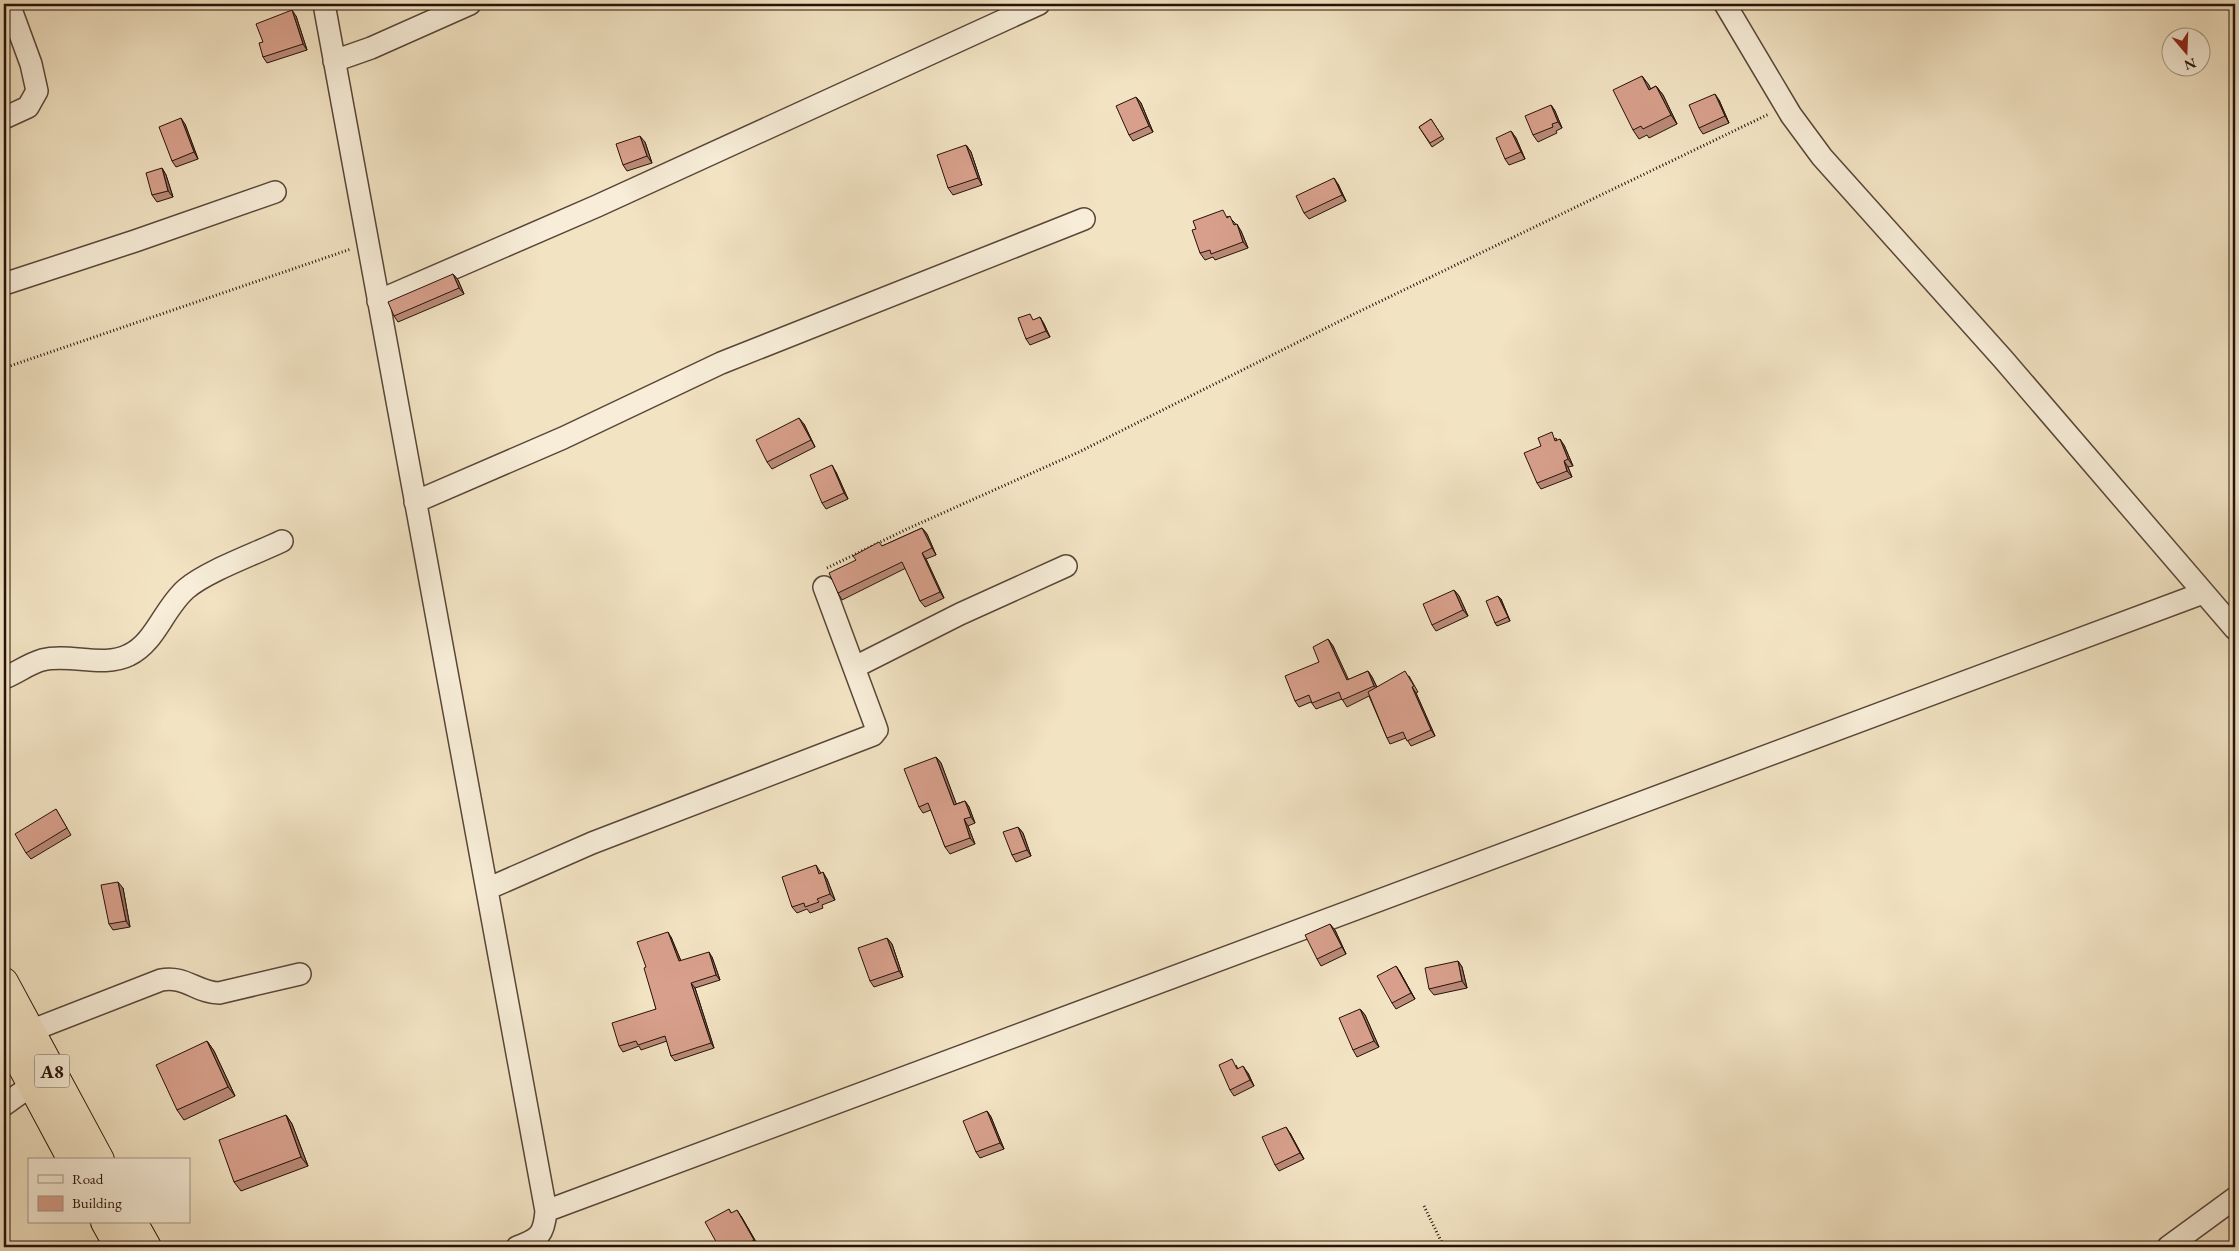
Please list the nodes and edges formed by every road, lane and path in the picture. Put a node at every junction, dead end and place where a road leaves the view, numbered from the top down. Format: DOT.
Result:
graph roads {
  1 [pos="10,4"];
  2 [pos="324,4"];
  3 [pos="470,4"];
  4 [pos="1039,4"];
  5 [pos="1725,4"];
  6 [pos="334,61"];
  7 [pos="1772,113"];
  8 [pos="4,118"];
  9 [pos="275,192"];
  10 [pos="1084,219"];
  11 [pos="357,247"];
  12 [pos="4,284"];
  13 [pos="378,301"];
  14 [pos="4,368"];
  15 [pos="415,502"];
  16 [pos="282,541"];
  17 [pos="1066,566"];
  18 [pos="824,587"];
  19 [pos="2203,592"];
  20 [pos="2235,629"];
  21 [pos="855,667"];
  22 [pos="4,678"];
  23 [pos="486,889"];
  24 [pos="300,974"];
  25 [pos="4,982"];
  26 [pos="17,1032"];
  27 [pos="32,1085"];
  28 [pos="4,1104"];
  29 [pos="71,1158"];
  30 [pos="99,1158"];
  31 [pos="2235,1198"];
  32 [pos="1424,1206"];
  33 [pos="546,1211"];
  34 [pos="106,1224"];
  35 [pos="134,1224"];
  36 [pos="119,1247"];
  37 [pos="147,1247"];
  38 [pos="517,1247"];
  39 [pos="1444,1247"];
  40 [pos="2168,1247"];
  1 -- 8 [label="street"];
  2 -- 6 [label="street"];
  3 -- 6 [label="street"];
  4 -- 13 [label="street"];
  5 -- 19 [label="street"];
  6 -- 13 [label="street"];
  7 -- 18 [label="path"];
  9 -- 12 [label="street"];
  10 -- 15 [label="street"];
  11 -- 14 [label="path"];
  13 -- 15 [label="street"];
  15 -- 23 [label="street"];
  16 -- 22 [label="street"];
  17 -- 21 [label="street"];
  18 -- 21 [label="street"];
  19 -- 20 [label="street"];
  19 -- 33 [label="street"];
  21 -- 23 [label="street"];
  23 -- 33 [label="street"];
  24 -- 26 [label="street"];
  25 -- 26 [label="highway, A8"];
  26 -- 27 [label="highway, A8"];
  26 -- 30 [label="highway, A8"];
  27 -- 28 [label="street"];
  27 -- 29 [label="highway, A8"];
  31 -- 40 [label="street"];
  32 -- 39 [label="path"];
  33 -- 38 [label="street"];
  34 -- 36 [label="highway"];
  35 -- 37 [label="highway"];
}
